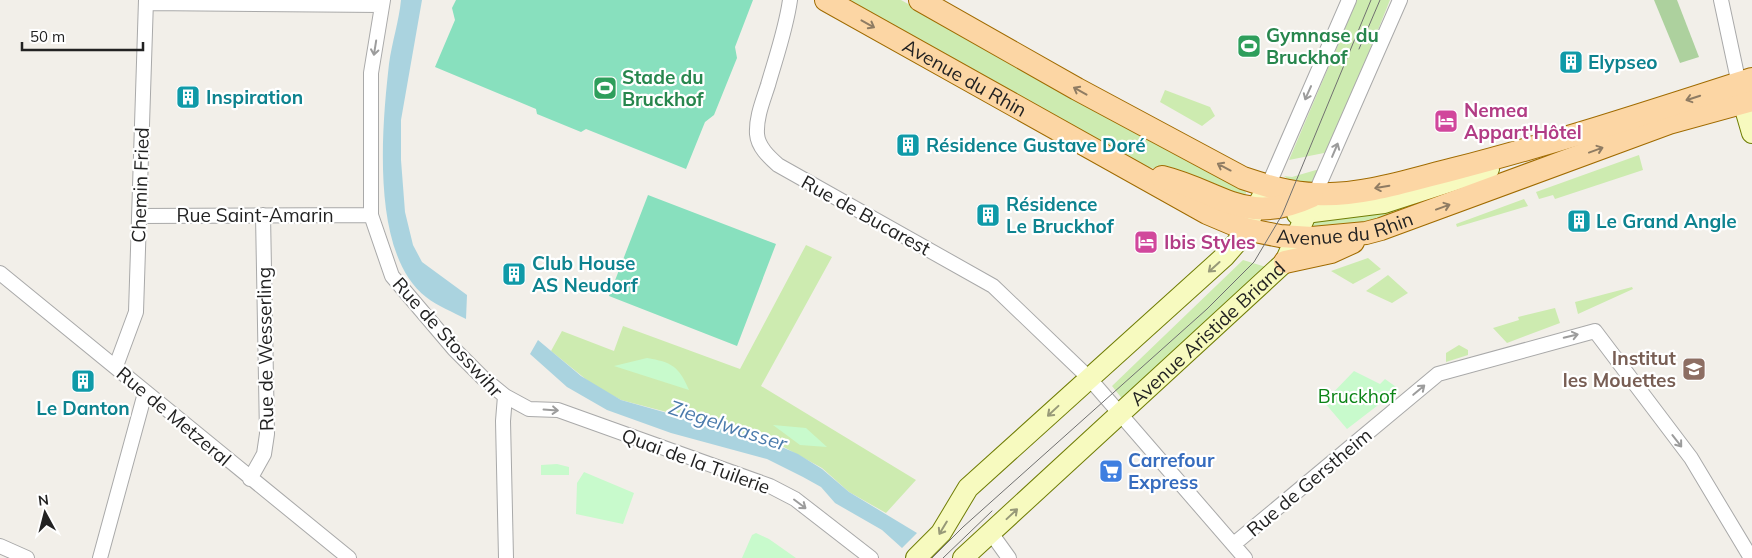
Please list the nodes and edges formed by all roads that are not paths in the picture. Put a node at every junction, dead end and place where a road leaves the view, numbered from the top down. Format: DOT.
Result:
graph roads {
  1 [pos="790,0"];
  2 [pos="826,0"];
  3 [pos="920,0"];
  4 [pos="1349,0"];
  5 [pos="1400,0"];
  6 [pos="1721,0"];
  7 [pos="146,2"];
  8 [pos="382,2"];
  9 [pos="1747,91"];
  10 [pos="1752,133"];
  11 [pos="1127,169"];
  12 [pos="1268,186"];
  13 [pos="1311,204"];
  14 [pos="1256,209"];
  15 [pos="263,215"];
  16 [pos="371,215"];
  17 [pos="139,216"];
  18 [pos="1245,229"];
  19 [pos="1381,230"];
  20 [pos="1295,238"];
  21 [pos="1285,262"];
  22 [pos="0,273"];
  23 [pos="116,366"];
  24 [pos="1089,378"];
  25 [pos="145,393"];
  26 [pos="505,396"];
  27 [pos="1120,413"];
  28 [pos="250,479"];
  29 [pos="991,533"];
  30 [pos="1234,544"];
  31 [pos="0,546"];
  32 [pos="27,558"];
  33 [pos="100,558"];
  34 [pos="349,558"];
  35 [pos="506,558"];
  36 [pos="871,558"];
  37 [pos="916,558"];
  38 [pos="963,558"];
  39 [pos="1010,558"];
  40 [pos="1245,558"];
  41 [pos="1751,558"];
  1 -- 24 [label="street, Rue de Bucarest"];
  2 -- 11 [label="main road, Avenue du Rhin, one-way"];
  12 -- 3 [label="main road, Avenue du Rhin, one-way"];
  4 -- 12 [label="street, one-way"];
  13 -- 5 [label="street, one-way"];
  6 -- 9 [label="street"];
  7 -- 8 [label="street"];
  7 -- 17 [label="street, Chemin Fried"];
  8 -- 16 [label="street, Rue de Stosswihr, one-way"];
  9 -- 10 [label="main road"];
  9 -- 13 [label="main road, Avenue du Rhin, one-way"];
  19 -- 9 [label="main road, Avenue du Rhin, one-way"];
  11 -- 14 [label="main road"];
  11 -- 18 [label="main road, Avenue du Rhin"];
  12 -- 13 [label="main road, Avenue du Rhin"];
  12 -- 14 [label="main road"];
  13 -- 14 [label="main road"];
  13 -- 18 [label="main road"];
  13 -- 20 [label="main road, Avenue Aristide Briand"];
  14 -- 18 [label="main road"];
  15 -- 16 [label="street, Rue Saint-Amarin"];
  15 -- 17 [label="street, Rue Saint-Amarin"];
  15 -- 28 [label="street, Rue de Wesserling"];
  16 -- 26 [label="street, Rue de Stosswihr"];
  17 -- 23 [label="street, Chemin Fried"];
  18 -- 20 [label="main road, Avenue du Rhin"];
  18 -- 24 [label="main road, one-way"];
  19 -- 20 [label="main road, Avenue du Rhin"];
  19 -- 21 [label="main road"];
  20 -- 21 [label="main road, Avenue Aristide Briand"];
  21 -- 27 [label="main road, Avenue Aristide Briand"];
  22 -- 23 [label="street, Rue de Metzeral"];
  23 -- 25 [label="street, Rue de Metzeral"];
  24 -- 27 [label="street, Avenue Aristide Briand"];
  24 -- 37 [label="main road, one-way"];
  25 -- 28 [label="street, Rue de Metzeral"];
  25 -- 33 [label="street"];
  26 -- 35 [label="street, Rue de Stosswihr"];
  26 -- 36 [label="street, Quai de la Tuilerie, one-way"];
  29 -- 27 [label="main road, Avenue Aristide Briand, one-way"];
  27 -- 30 [label="street"];
  28 -- 34 [label="street, Rue de Metzeral"];
  29 -- 38 [label="main road, Avenue Aristide Briand"];
  29 -- 39 [label="street"];
  30 -- 40 [label="street"];
  30 -- 41 [label="street, Rue de Gerstheim, one-way"];
  31 -- 32 [label="street"];
}
